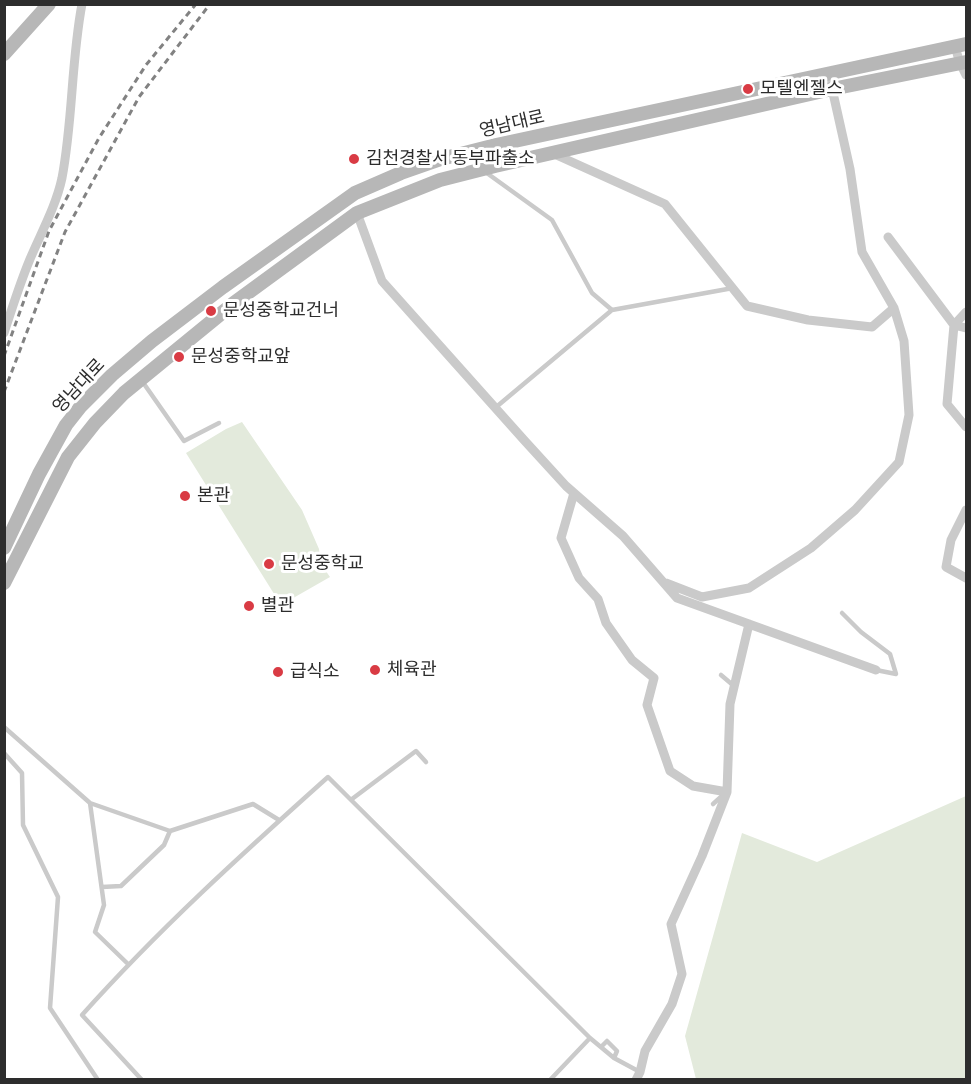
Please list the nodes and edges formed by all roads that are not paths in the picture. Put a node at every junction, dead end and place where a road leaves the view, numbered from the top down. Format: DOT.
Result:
graph roads {
  1 [pos="49,4"];
  2 [pos="82,4"];
  3 [pos="961,46"];
  4 [pos="4,54"];
  5 [pos="964,67"];
  6 [pos="829,75"];
  7 [pos="832,89"];
  8 [pos="552,153"];
  9 [pos="482,169"];
  10 [pos="357,213"];
  11 [pos="888,237"];
  12 [pos="733,288"];
  13 [pos="894,308"];
  14 [pos="612,310"];
  15 [pos="966,312"];
  16 [pos="954,325"];
  17 [pos="966,328"];
  18 [pos="4,333"];
  19 [pos="140,379"];
  20 [pos="495,408"];
  21 [pos="219,423"];
  22 [pos="966,427"];
  23 [pos="574,493"];
  24 [pos="966,510"];
  25 [pos="20,513"];
  26 [pos="4,541"];
  27 [pos="4,548"];
  28 [pos="966,578"];
  29 [pos="663,581"];
  30 [pos="4,583"];
  31 [pos="842,613"];
  32 [pos="749,624"];
  33 [pos="876,670"];
  34 [pos="722,675"];
  35 [pos="734,686"];
  36 [pos="4,727"];
  37 [pos="4,753"];
  38 [pos="426,762"];
  39 [pos="727,792"];
  40 [pos="352,799"];
  41 [pos="90,803"];
  42 [pos="713,804"];
  43 [pos="279,820"];
  44 [pos="170,831"];
  45 [pos="102,887"];
  46 [pos="128,964"];
  47 [pos="590,1038"];
  48 [pos="601,1047"];
  49 [pos="614,1058"];
  50 [pos="638,1076"];
  51 [pos="98,1080"];
  52 [pos="142,1080"];
  53 [pos="550,1080"];
  1 -- 4 [label="main road"];
  2 -- 18 [label="street"];
  3 -- 5 [label="street"];
  3 -- 6 [label="main road, 영남대로"];
  5 -- 7 [label="main road, 영남대로"];
  6 -- 7 [label="street"];
  6 -- 25 [label="main road, 영남대로"];
  7 -- 8 [label="main road, 영남대로"];
  7 -- 13 [label="street"];
  8 -- 9 [label="main road, 영남대로"];
  8 -- 12 [label="street"];
  9 -- 10 [label="main road, 영남대로"];
  9 -- 14 [label="lane"];
  10 -- 19 [label="main road, 영남대로"];
  10 -- 20 [label="street"];
  11 -- 16 [label="street"];
  12 -- 13 [label="street"];
  12 -- 14 [label="lane"];
  13 -- 29 [label="street"];
  14 -- 20 [label="lane"];
  15 -- 16 [label="street"];
  16 -- 17 [label="street"];
  16 -- 22 [label="street"];
  19 -- 21 [label="lane"];
  19 -- 30 [label="main road, 영남대로"];
  20 -- 23 [label="street"];
  23 -- 29 [label="street"];
  23 -- 39 [label="street"];
  24 -- 28 [label="street"];
  25 -- 26 [label="main road, 영남대로"];
  25 -- 27 [label="main road, 영남대로"];
  29 -- 32 [label="street"];
  31 -- 33 [label="lane"];
  32 -- 33 [label="street"];
  32 -- 35 [label="street"];
  34 -- 35 [label="lane"];
  35 -- 39 [label="street"];
  36 -- 41 [label="lane"];
  37 -- 51 [label="lane"];
  38 -- 40 [label="lane"];
  39 -- 42 [label="lane"];
  39 -- 50 [label="street"];
  40 -- 43 [label="lane"];
  40 -- 47 [label="lane"];
  41 -- 44 [label="lane"];
  41 -- 45 [label="lane"];
  43 -- 44 [label="lane"];
  43 -- 46 [label="lane"];
  44 -- 45 [label="lane"];
  45 -- 46 [label="lane"];
  46 -- 52 [label="lane"];
  47 -- 48 [label="lane"];
  47 -- 53 [label="lane"];
  48 -- 49 [label="lane"];
  48 -- 49 [label="lane"];
  49 -- 50 [label="lane"];
}
